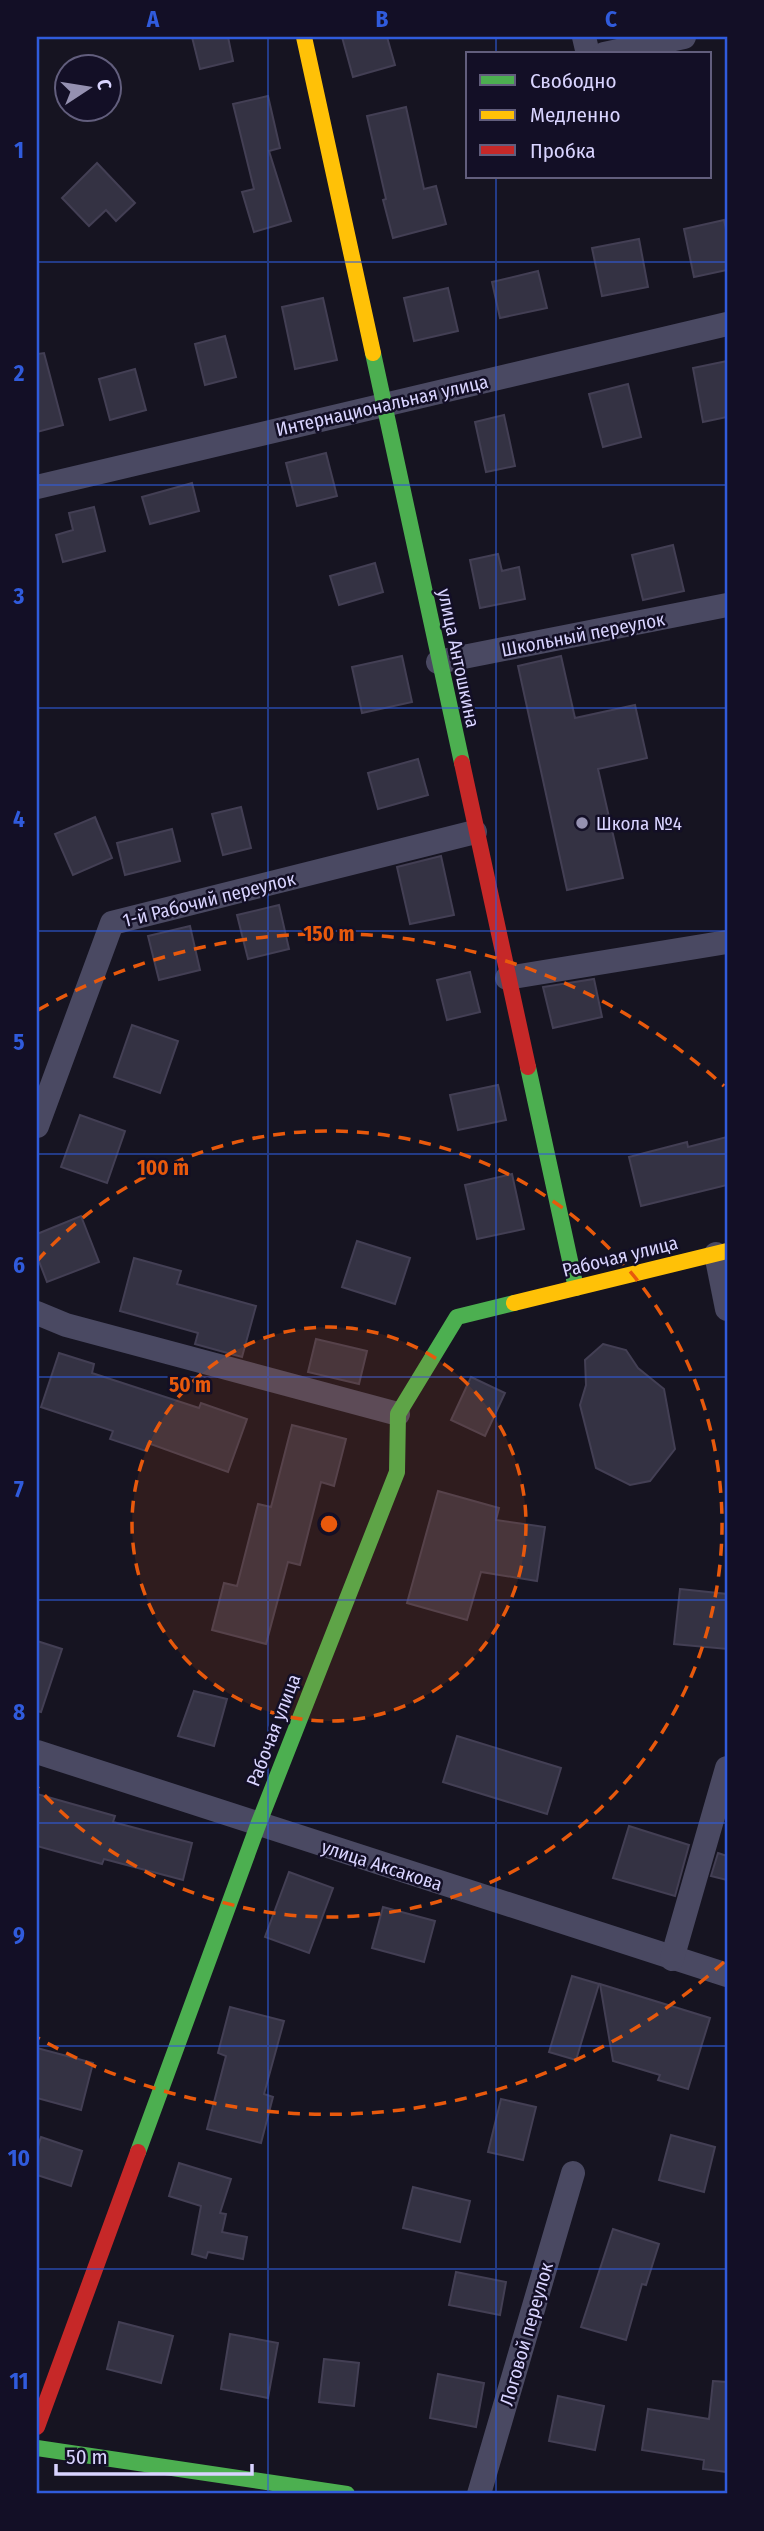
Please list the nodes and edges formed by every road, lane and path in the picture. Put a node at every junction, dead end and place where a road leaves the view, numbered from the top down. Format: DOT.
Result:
graph roads {
  1 [pos="304,37"];
  2 [pos="684,37"];
  3 [pos="613,52"];
  4 [pos="727,324"];
  5 [pos="383,405"];
  6 [pos="37,487"];
  7 [pos="727,605"];
  8 [pos="438,662"];
  9 [pos="475,832"];
  10 [pos="727,942"];
  11 [pos="507,978"];
  12 [pos="37,1126"];
  13 [pos="722,1252"];
  14 [pos="576,1288"];
  15 [pos="727,1309"];
  16 [pos="37,1313"];
  17 [pos="398,1414"];
  18 [pos="37,1752"];
  19 [pos="727,1768"];
  20 [pos="258,1825"];
  21 [pos="672,1959"];
  22 [pos="727,1975"];
  23 [pos="573,2173"];
  24 [pos="37,2427"];
  25 [pos="37,2448"];
  26 [pos="347,2494"];
  27 [pos="479,2494"];
  1 -- 5 [label="street, улица Антошкина"];
  2 -- 3 [label="street"];
  4 -- 5 [label="street, Интернациональная улица"];
  5 -- 6 [label="street, Интернациональная улица"];
  5 -- 8 [label="street, улица Антошкина"];
  7 -- 8 [label="street, Школьный переулок"];
  8 -- 9 [label="street, улица Антошкина"];
  9 -- 11 [label="street, улица Антошкина"];
  9 -- 12 [label="street, 1-й Рабочий переулок"];
  10 -- 11 [label="street"];
  11 -- 14 [label="street, улица Антошкина"];
  13 -- 14 [label="street, Рабочая улица"];
  13 -- 15 [label="street"];
  14 -- 17 [label="street, Рабочая улица"];
  16 -- 17 [label="street"];
  17 -- 20 [label="street, Рабочая улица"];
  18 -- 20 [label="street, улица Аксакова"];
  19 -- 21 [label="street"];
  20 -- 21 [label="street, улица Аксакова"];
  20 -- 24 [label="street, Рабочая улица"];
  21 -- 22 [label="street, улица Аксакова"];
  23 -- 27 [label="street, Логовой переулок"];
  25 -- 26 [label="street"];
}
